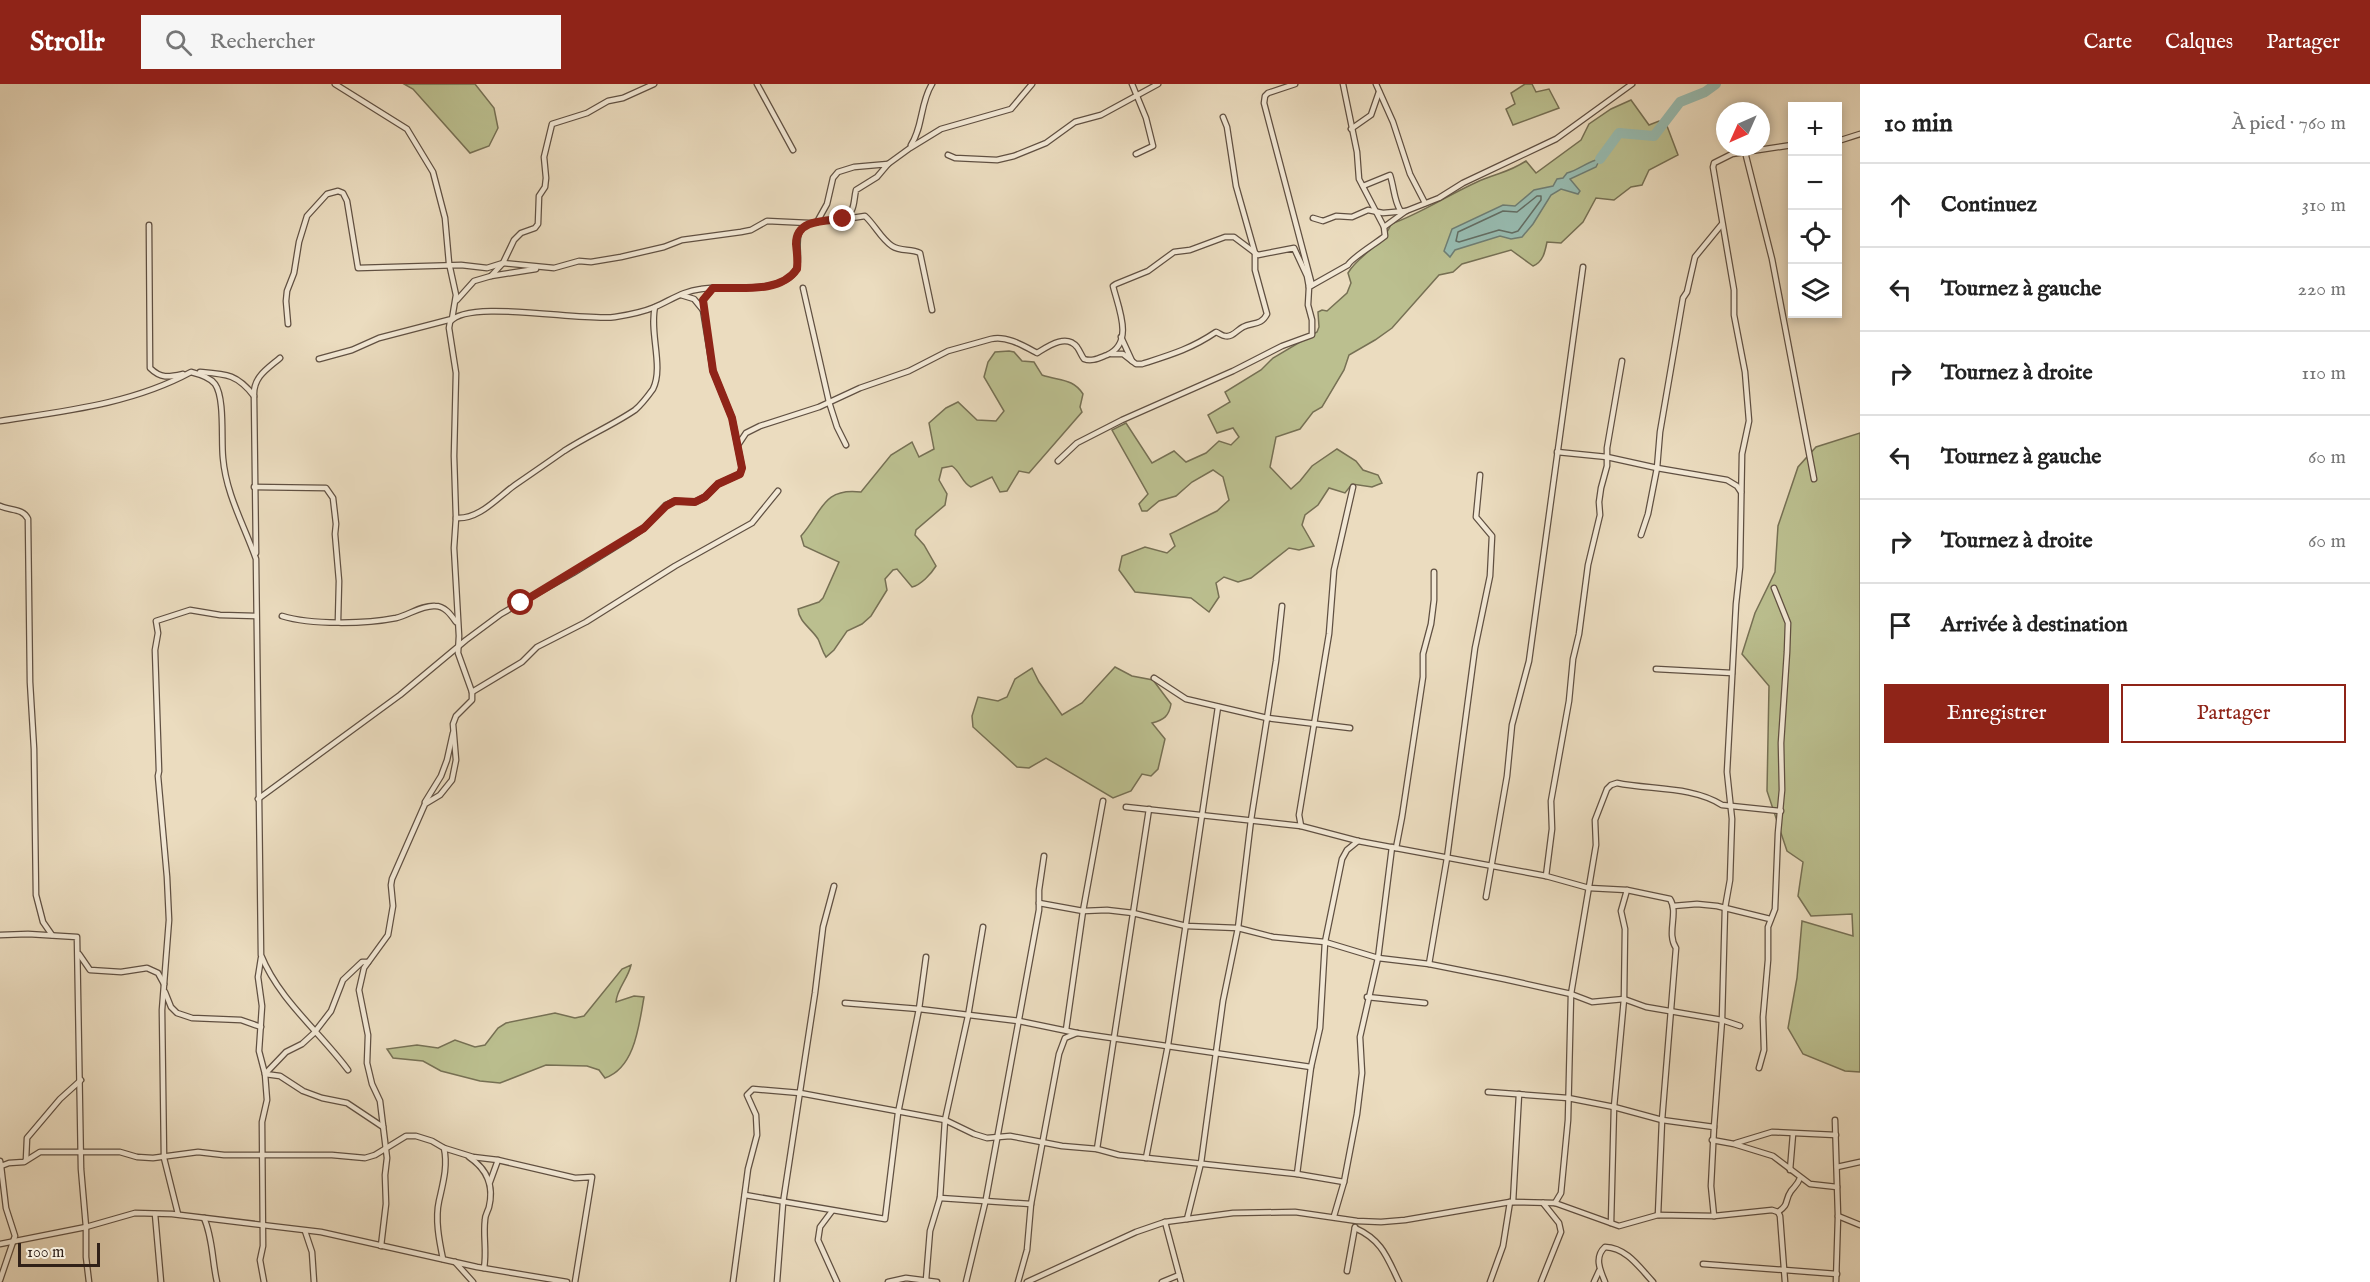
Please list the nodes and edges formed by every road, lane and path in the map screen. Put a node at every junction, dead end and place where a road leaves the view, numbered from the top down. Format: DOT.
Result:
graph roads {
  1 [pos="335,84"];
  2 [pos="654,84"];
  3 [pos="757,84"];
  4 [pos="932,84"];
  5 [pos="1032,84"];
  6 [pos="1132,84"];
  7 [pos="1158,84"];
  8 [pos="1296,84"];
  9 [pos="1342,84"];
  10 [pos="1376,84"];
  11 [pos="1632,84"];
  12 [pos="1379,92"];
  13 [pos="1136,96"];
  14 [pos="1223,117"];
  15 [pos="1351,129"];
  16 [pos="1860,134"];
  17 [pos="1842,140"];
  18 [pos="1788,146"];
  19 [pos="910,148"];
  20 [pos="1770,148"];
  21 [pos="793,150"];
  22 [pos="1136,154"];
  23 [pos="948,155"];
  24 [pos="1728,156"];
  25 [pos="1746,156"];
  26 [pos="888,164"];
  27 [pos="1363,186"];
  28 [pos="1425,203"];
  29 [pos="1400,210"];
  30 [pos="1406,211"];
  31 [pos="1376,212"];
  32 [pos="1313,218"];
  33 [pos="843,219"];
  34 [pos="817,222"];
  35 [pos="809,223"];
  36 [pos="1722,224"];
  37 [pos="149,225"];
  38 [pos="1384,227"];
  39 [pos="1255,253"];
  40 [pos="503,263"];
  41 [pos="450,266"];
  42 [pos="1583,267"];
  43 [pos="542,268"];
  44 [pos="491,276"];
  45 [pos="1311,286"];
  46 [pos="713,288"];
  47 [pos="803,288"];
  48 [pos="679,295"];
  49 [pos="455,303"];
  50 [pos="655,307"];
  51 [pos="703,309"];
  52 [pos="932,310"];
  53 [pos="452,319"];
  54 [pos="288,324"];
  55 [pos="1121,337"];
  56 [pos="1111,354"];
  57 [pos="280,358"];
  58 [pos="319,359"];
  59 [pos="1132,361"];
  60 [pos="1622,361"];
  61 [pos="191,372"];
  62 [pos="254,396"];
  63 [pos="829,402"];
  64 [pos="0,421"];
  65 [pos="738,445"];
  66 [pos="846,445"];
  67 [pos="1557,452"];
  68 [pos="1607,457"];
  69 [pos="1058,461"];
  70 [pos="1657,468"];
  71 [pos="1480,475"];
  72 [pos="1815,479"];
  73 [pos="254,487"];
  74 [pos="1353,487"];
  75 [pos="778,491"];
  76 [pos="1741,492"];
  77 [pos="0,506"];
  78 [pos="456,518"];
  79 [pos="1641,535"];
  80 [pos="256,559"];
  81 [pos="1434,572"];
  82 [pos="1774,588"];
  83 [pos="1282,606"];
  84 [pos="256,616"];
  85 [pos="282,616"];
  86 [pos="338,621"];
  87 [pos="458,624"];
  88 [pos="458,646"];
  89 [pos="1656,669"];
  90 [pos="1732,673"];
  91 [pos="1154,678"];
  92 [pos="472,692"];
  93 [pos="1218,707"];
  94 [pos="1267,718"];
  95 [pos="1313,724"];
  96 [pos="1350,728"];
  97 [pos="454,730"];
  98 [pos="258,799"];
  99 [pos="1103,801"];
  100 [pos="425,804"];
  101 [pos="1731,805"];
  102 [pos="1126,807"];
  103 [pos="1149,809"];
  104 [pos="1781,811"];
  105 [pos="1202,814"];
  106 [pos="1251,820"];
  107 [pos="1301,826"];
  108 [pos="1358,841"];
  109 [pos="1394,847"];
  110 [pos="1044,856"];
  111 [pos="1447,858"];
  112 [pos="1492,866"];
  113 [pos="1546,876"];
  114 [pos="834,886"];
  115 [pos="1589,888"];
  116 [pos="1627,890"];
  117 [pos="1486,897"];
  118 [pos="1039,903"];
  119 [pos="1673,906"];
  120 [pos="1725,908"];
  121 [pos="1083,912"];
  122 [pos="1133,913"];
  123 [pos="1770,919"];
  124 [pos="1186,926"];
  125 [pos="983,927"];
  126 [pos="1238,928"];
  127 [pos="0,935"];
  128 [pos="52,935"];
  129 [pos="1325,942"];
  130 [pos="79,954"];
  131 [pos="261,955"];
  132 [pos="926,957"];
  133 [pos="1378,958"];
  134 [pos="368,963"];
  135 [pos="1429,964"];
  136 [pos="163,983"];
  137 [pos="1571,994"];
  138 [pos="1367,997"];
  139 [pos="1624,999"];
  140 [pos="845,1003"];
  141 [pos="1425,1003"];
  142 [pos="919,1009"];
  143 [pos="1672,1012"];
  144 [pos="968,1016"];
  145 [pos="1722,1020"];
  146 [pos="1019,1021"];
  147 [pos="1740,1026"];
  148 [pos="261,1027"];
  149 [pos="316,1030"];
  150 [pos="1066,1030"];
  151 [pos="1077,1033"];
  152 [pos="1116,1038"];
  153 [pos="1168,1045"];
  154 [pos="1216,1053"];
  155 [pos="1311,1067"];
  156 [pos="1759,1068"];
  157 [pos="348,1070"];
  158 [pos="265,1074"];
  159 [pos="81,1080"];
  160 [pos="1488,1092"];
  161 [pos="800,1093"];
  162 [pos="1519,1094"];
  163 [pos="1568,1098"];
  164 [pos="1614,1107"];
  165 [pos="898,1113"];
  166 [pos="945,1120"];
  167 [pos="1662,1120"];
  168 [pos="1836,1120"];
  169 [pos="1714,1127"];
  170 [pos="383,1128"];
  171 [pos="1792,1134"];
  172 [pos="1836,1135"];
  173 [pos="998,1138"];
  174 [pos="1712,1140"];
  175 [pos="1043,1142"];
  176 [pos="1734,1144"];
  177 [pos="386,1148"];
  178 [pos="444,1148"];
  179 [pos="1097,1149"];
  180 [pos="81,1154"];
  181 [pos="263,1154"];
  182 [pos="464,1154"];
  183 [pos="164,1158"];
  184 [pos="1146,1158"];
  185 [pos="498,1160"];
  186 [pos="24,1162"];
  187 [pos="1860,1162"];
  188 [pos="1,1163"];
  189 [pos="1201,1163"];
  190 [pos="1837,1167"];
  191 [pos="1790,1170"];
  192 [pos="1297,1174"];
  193 [pos="1800,1178"];
  194 [pos="490,1182"];
  195 [pos="1344,1182"];
  196 [pos="1838,1187"];
  197 [pos="745,1195"];
  198 [pos="940,1198"];
  199 [pos="986,1199"];
  200 [pos="1511,1202"];
  201 [pos="783,1203"];
  202 [pos="1543,1203"];
  203 [pos="1555,1203"];
  204 [pos="1031,1204"];
  205 [pos="832,1211"];
  206 [pos="1778,1212"];
  207 [pos="155,1214"];
  208 [pos="178,1214"];
  209 [pos="1658,1215"];
  210 [pos="1838,1215"];
  211 [pos="1335,1216"];
  212 [pos="1714,1216"];
  213 [pos="204,1218"];
  214 [pos="1187,1219"];
  215 [pos="1357,1221"];
  216 [pos="1165,1222"];
  217 [pos="1611,1223"];
  218 [pos="261,1225"];
  219 [pos="1860,1225"];
  220 [pos="86,1227"];
  221 [pos="1355,1228"];
  222 [pos="305,1231"];
  223 [pos="11,1241"];
  224 [pos="0,1244"];
  225 [pos="381,1246"];
  226 [pos="443,1258"];
  227 [pos="455,1262"];
  228 [pos="1703,1264"];
  229 [pos="484,1268"];
  230 [pos="1784,1269"];
  231 [pos="1600,1270"];
  232 [pos="1347,1271"];
  233 [pos="1836,1274"];
  234 [pos="1179,1275"];
  235 [pos="0,1280"];
  236 [pos="926,1280"];
  237 [pos="89,1282"];
  238 [pos="161,1282"];
  239 [pos="217,1282"];
  240 [pos="264,1282"];
  241 [pos="314,1282"];
  242 [pos="473,1282"];
  243 [pos="567,1282"];
  244 [pos="575,1282"];
  245 [pos="733,1282"];
  246 [pos="777,1282"];
  247 [pos="837,1282"];
  248 [pos="888,1282"];
  249 [pos="937,1282"];
  250 [pos="966,1282"];
  251 [pos="1018,1282"];
  252 [pos="1027,1282"];
  253 [pos="1162,1282"];
  254 [pos="1181,1282"];
  255 [pos="1400,1282"];
  256 [pos="1490,1282"];
  257 [pos="1541,1282"];
  258 [pos="1594,1282"];
  259 [pos="1605,1282"];
  260 [pos="1653,1282"];
  261 [pos="1785,1282"];
  262 [pos="1836,1282"];
  1 -- 41 [label="street"];
  2 -- 40 [label="street"];
  3 -- 21 [label="street"];
  4 -- 19 [label="street"];
  5 -- 19 [label="street"];
  6 -- 13 [label="street"];
  7 -- 13 [label="street"];
  8 -- 45 [label="street"];
  9 -- 15 [label="street"];
  10 -- 12 [label="street"];
  11 -- 28 [label="street"];
  12 -- 15 [label="street"];
  12 -- 28 [label="street"];
  13 -- 22 [label="street"];
  13 -- 23 [label="street"];
  14 -- 39 [label="street"];
  15 -- 27 [label="street"];
  16 -- 17 [label="street"];
  18 -- 20 [label="street"];
  19 -- 26 [label="street"];
  24 -- 36 [label="street"];
  25 -- 72 [label="street"];
  26 -- 33 [label="street"];
  26 -- 34 [label="street"];
  27 -- 29 [label="street"];
  27 -- 31 [label="street"];
  28 -- 30 [label="street"];
  29 -- 30 [label="street"];
  29 -- 31 [label="street"];
  30 -- 38 [label="street"];
  31 -- 32 [label="street"];
  31 -- 38 [label="street"];
  33 -- 34 [label="street"];
  33 -- 52 [label="street"];
  34 -- 35 [label="street"];
  35 -- 43 [label="street"];
  35 -- 46 [label="street"];
  36 -- 70 [label="street"];
  36 -- 76 [label="street"];
  37 -- 61 [label="street"];
  38 -- 45 [label="street"];
  39 -- 45 [label="street"];
  39 -- 55 [label="street"];
  39 -- 59 [label="street"];
  40 -- 41 [label="street"];
  40 -- 43 [label="street"];
  40 -- 44 [label="street"];
  41 -- 49 [label="street"];
  41 -- 54 [label="street"];
  42 -- 67 [label="street"];
  43 -- 44 [label="street"];
  44 -- 49 [label="street"];
  45 -- 69 [label="street"];
  46 -- 48 [label="street"];
  46 -- 51 [label="street"];
  47 -- 63 [label="street"];
  48 -- 50 [label="street"];
  48 -- 51 [label="street"];
  49 -- 53 [label="street"];
  50 -- 53 [label="street"];
  50 -- 78 [label="street"];
  51 -- 65 [label="street"];
  53 -- 58 [label="street"];
  53 -- 78 [label="street"];
  55 -- 56 [label="street"];
  55 -- 59 [label="street"];
  56 -- 59 [label="street"];
  56 -- 63 [label="street"];
  57 -- 62 [label="street"];
  60 -- 68 [label="street"];
  61 -- 62 [label="street"];
  61 -- 64 [label="street"];
  61 -- 80 [label="street"];
  62 -- 73 [label="street"];
  63 -- 65 [label="street"];
  63 -- 66 [label="street"];
  65 -- 88 [label="street"];
  67 -- 68 [label="street"];
  67 -- 112 [label="street"];
  68 -- 70 [label="street"];
  68 -- 113 [label="street"];
  70 -- 76 [label="street"];
  70 -- 79 [label="street"];
  71 -- 111 [label="street"];
  73 -- 80 [label="street"];
  73 -- 86 [label="street"];
  74 -- 95 [label="street"];
  75 -- 92 [label="street"];
  76 -- 90 [label="street"];
  77 -- 128 [label="street"];
  78 -- 87 [label="street"];
  80 -- 84 [label="street"];
  81 -- 109 [label="street"];
  82 -- 104 [label="street"];
  83 -- 94 [label="street"];
  84 -- 98 [label="street"];
  84 -- 136 [label="street"];
  85 -- 86 [label="street"];
  86 -- 87 [label="street"];
  87 -- 88 [label="street"];
  88 -- 92 [label="street"];
  88 -- 98 [label="street"];
  89 -- 90 [label="street"];
  90 -- 101 [label="street"];
  91 -- 93 [label="street"];
  92 -- 97 [label="street"];
  93 -- 94 [label="street"];
  93 -- 105 [label="street"];
  94 -- 95 [label="street"];
  94 -- 106 [label="street"];
  95 -- 96 [label="street"];
  95 -- 107 [label="street"];
  97 -- 100 [label="street"];
  97 -- 100 [label="street"];
  98 -- 131 [label="street"];
  99 -- 121 [label="street"];
  100 -- 134 [label="street"];
  101 -- 104 [label="street"];
  101 -- 115 [label="street"];
  101 -- 120 [label="street"];
  102 -- 103 [label="street"];
  103 -- 105 [label="street"];
  103 -- 122 [label="street"];
  104 -- 123 [label="street"];
  105 -- 106 [label="street"];
  105 -- 124 [label="street"];
  106 -- 107 [label="street"];
  106 -- 126 [label="street"];
  107 -- 108 [label="street"];
  108 -- 109 [label="street"];
  108 -- 129 [label="street"];
  109 -- 111 [label="street"];
  109 -- 133 [label="street"];
  110 -- 118 [label="street"];
  111 -- 112 [label="street"];
  111 -- 135 [label="street"];
  112 -- 113 [label="street"];
  112 -- 117 [label="street"];
  113 -- 115 [label="street"];
  114 -- 161 [label="street"];
  115 -- 116 [label="street"];
  115 -- 137 [label="street"];
  116 -- 119 [label="street"];
  116 -- 139 [label="street"];
  118 -- 121 [label="street"];
  118 -- 146 [label="street"];
  119 -- 120 [label="street"];
  119 -- 143 [label="street"];
  120 -- 123 [label="street"];
  120 -- 145 [label="street"];
  121 -- 122 [label="street"];
  121 -- 150 [label="street"];
  122 -- 124 [label="street"];
  122 -- 152 [label="street"];
  123 -- 156 [label="street"];
  124 -- 126 [label="street"];
  124 -- 153 [label="street"];
  125 -- 144 [label="street"];
  126 -- 129 [label="street"];
  126 -- 154 [label="street"];
  127 -- 128 [label="street"];
  128 -- 130 [label="street"];
  129 -- 133 [label="street"];
  129 -- 155 [label="street"];
  130 -- 136 [label="street"];
  130 -- 159 [label="street"];
  131 -- 148 [label="street"];
  131 -- 149 [label="street"];
  132 -- 142 [label="street"];
  133 -- 135 [label="street"];
  133 -- 138 [label="street"];
  134 -- 149 [label="street"];
  134 -- 170 [label="street"];
  135 -- 137 [label="street"];
  136 -- 148 [label="street"];
  136 -- 183 [label="street"];
  137 -- 139 [label="street"];
  137 -- 163 [label="street"];
  138 -- 141 [label="street"];
  138 -- 195 [label="street"];
  139 -- 143 [label="street"];
  139 -- 164 [label="street"];
  140 -- 142 [label="street"];
  142 -- 144 [label="street"];
  142 -- 165 [label="street"];
  143 -- 145 [label="street"];
  143 -- 167 [label="street"];
  144 -- 146 [label="street"];
  144 -- 166 [label="street"];
  145 -- 147 [label="street"];
  145 -- 169 [label="street"];
  146 -- 150 [label="street"];
  146 -- 173 [label="street"];
  148 -- 158 [label="street"];
  149 -- 157 [label="street"];
  149 -- 158 [label="street"];
  150 -- 151 [label="street"];
  151 -- 152 [label="street"];
  151 -- 175 [label="street"];
  152 -- 153 [label="street"];
  152 -- 179 [label="street"];
  153 -- 154 [label="street"];
  153 -- 184 [label="street"];
  154 -- 155 [label="street"];
  154 -- 189 [label="street"];
  155 -- 192 [label="street"];
  158 -- 170 [label="street"];
  158 -- 181 [label="street"];
  159 -- 180 [label="street"];
  159 -- 186 [label="street"];
  160 -- 162 [label="street"];
  161 -- 165 [label="street"];
  161 -- 197 [label="street"];
  161 -- 201 [label="street"];
  162 -- 163 [label="street"];
  162 -- 200 [label="street"];
  163 -- 164 [label="street"];
  163 -- 203 [label="street"];
  164 -- 167 [label="street"];
  164 -- 217 [label="street"];
  165 -- 166 [label="street"];
  165 -- 205 [label="street"];
  166 -- 173 [label="street"];
  166 -- 198 [label="street"];
  167 -- 169 [label="street"];
  167 -- 209 [label="street"];
  168 -- 172 [label="street"];
  169 -- 174 [label="street"];
  170 -- 177 [label="street"];
  171 -- 172 [label="street"];
  171 -- 176 [label="street"];
  171 -- 191 [label="street"];
  172 -- 190 [label="street"];
  173 -- 175 [label="street"];
  173 -- 199 [label="street"];
  174 -- 176 [label="street"];
  174 -- 212 [label="street"];
  175 -- 179 [label="street"];
  175 -- 204 [label="street"];
  176 -- 191 [label="street"];
  177 -- 178 [label="street"];
  177 -- 181 [label="street"];
  177 -- 225 [label="street"];
  178 -- 182 [label="street"];
  178 -- 226 [label="street"];
  179 -- 184 [label="street"];
  180 -- 183 [label="street"];
  180 -- 186 [label="street"];
  180 -- 220 [label="street"];
  181 -- 183 [label="street"];
  181 -- 218 [label="street"];
  182 -- 185 [label="street"];
  182 -- 194 [label="street"];
  183 -- 208 [label="street"];
  184 -- 189 [label="street"];
  185 -- 194 [label="street"];
  185 -- 244 [label="street"];
  186 -- 188 [label="street"];
  187 -- 190 [label="street"];
  188 -- 223 [label="street"];
  189 -- 192 [label="street"];
  189 -- 214 [label="street"];
  190 -- 196 [label="street"];
  191 -- 193 [label="street"];
  192 -- 195 [label="street"];
  193 -- 196 [label="street"];
  193 -- 206 [label="street"];
  194 -- 229 [label="street"];
  195 -- 211 [label="street"];
  196 -- 210 [label="street"];
  197 -- 201 [label="street"];
  197 -- 245 [label="street"];
  198 -- 199 [label="street"];
  198 -- 236 [label="street"];
  199 -- 204 [label="street"];
  199 -- 250 [label="street"];
  200 -- 202 [label="street"];
  200 -- 215 [label="street"];
  200 -- 256 [label="street"];
  201 -- 205 [label="street"];
  201 -- 246 [label="street"];
  202 -- 203 [label="street"];
  202 -- 257 [label="street"];
  203 -- 217 [label="street"];
  204 -- 251 [label="street"];
  205 -- 247 [label="street"];
  206 -- 212 [label="street"];
  206 -- 230 [label="street"];
  207 -- 208 [label="street"];
  207 -- 220 [label="street"];
  207 -- 238 [label="street"];
  208 -- 213 [label="street"];
  209 -- 212 [label="street"];
  209 -- 217 [label="street"];
  210 -- 219 [label="street"];
  210 -- 233 [label="street"];
  211 -- 214 [label="street"];
  211 -- 215 [label="street"];
  213 -- 218 [label="street"];
  213 -- 239 [label="street"];
  214 -- 216 [label="street"];
  215 -- 221 [label="street"];
  216 -- 234 [label="street"];
  216 -- 252 [label="street"];
  218 -- 222 [label="street"];
  218 -- 240 [label="street"];
  220 -- 223 [label="street"];
  220 -- 237 [label="street"];
  221 -- 232 [label="street"];
  221 -- 255 [label="street"];
  222 -- 225 [label="street"];
  222 -- 241 [label="street"];
  223 -- 224 [label="street"];
  223 -- 235 [label="street"];
  225 -- 226 [label="street"];
  226 -- 227 [label="street"];
  227 -- 229 [label="street"];
  227 -- 242 [label="street"];
  228 -- 230 [label="street"];
  229 -- 243 [label="street"];
  230 -- 233 [label="street"];
  230 -- 261 [label="street"];
  231 -- 258 [label="street"];
  231 -- 259 [label="street"];
  231 -- 260 [label="street"];
  233 -- 262 [label="street"];
  234 -- 253 [label="street"];
  234 -- 254 [label="street"];
  236 -- 248 [label="street"];
  236 -- 249 [label="street"];
}
